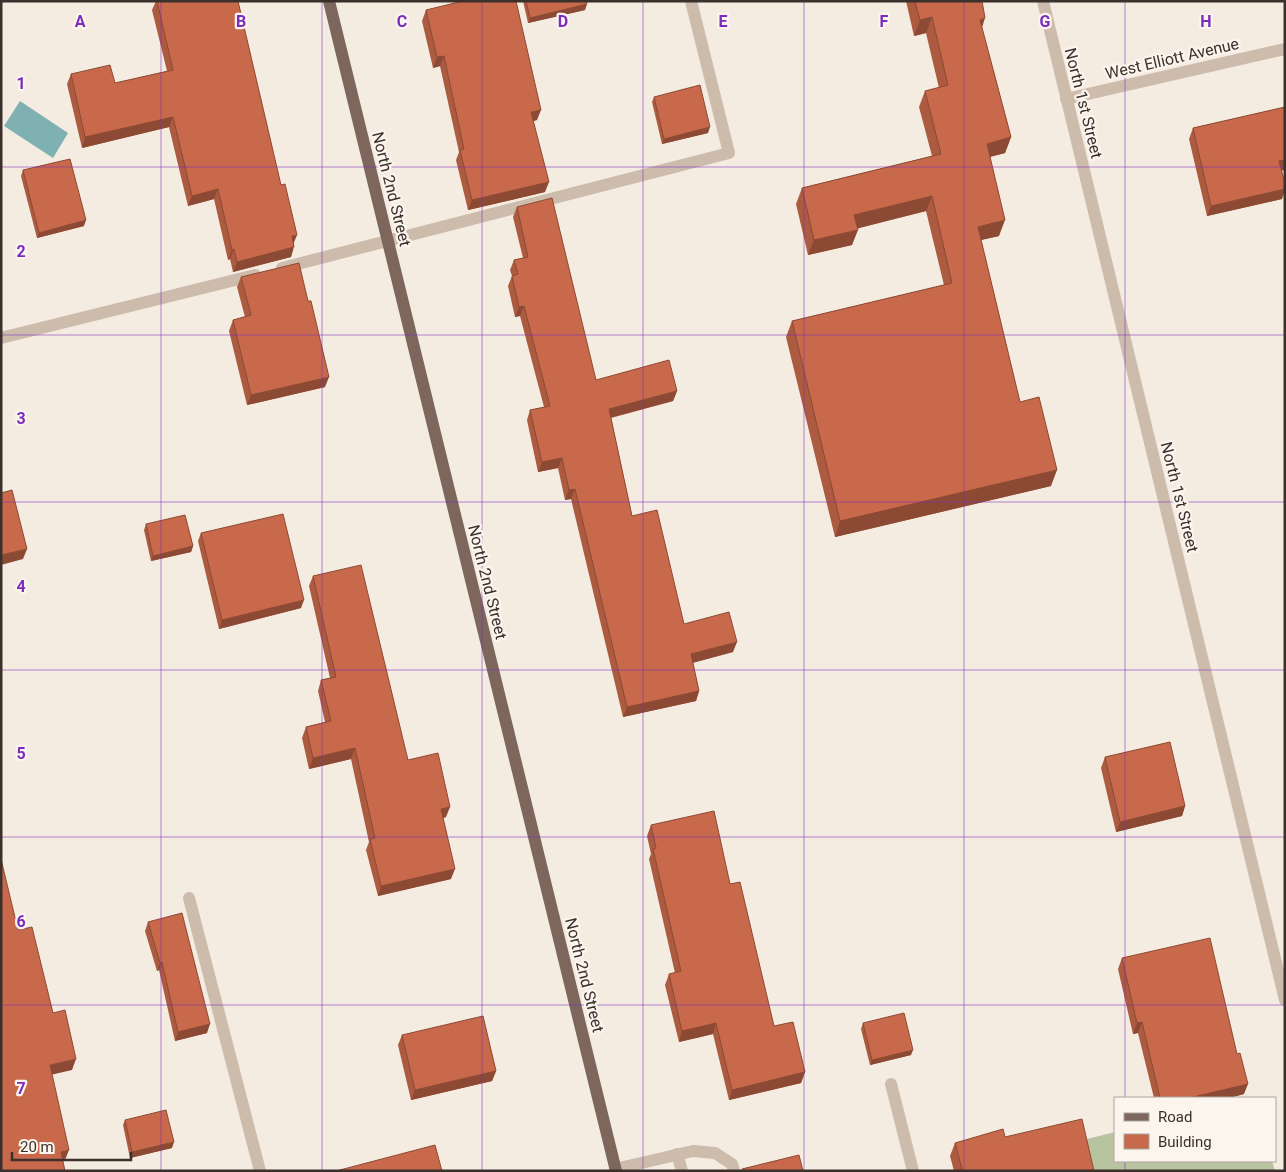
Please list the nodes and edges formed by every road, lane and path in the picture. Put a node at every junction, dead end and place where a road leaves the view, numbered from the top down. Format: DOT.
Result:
graph roads {
  1 [pos="329,1"];
  2 [pos="691,1"];
  3 [pos="1042,1"];
  4 [pos="1285,49"];
  5 [pos="1066,99"];
  6 [pos="387,240"];
  7 [pos="1,338"];
  8 [pos="189,898"];
  9 [pos="1285,999"];
  10 [pos="891,1084"];
  11 [pos="677,1154"];
  12 [pos="616,1170"];
  13 [pos="260,1171"];
  14 [pos="682,1171"];
  15 [pos="734,1171"];
  16 [pos="913,1171"];
  1 -- 6 [label="main road, North 2nd Street"];
  2 -- 6 [label="street"];
  3 -- 5 [label="street, North 1st Street"];
  4 -- 5 [label="street, West Elliott Avenue"];
  5 -- 9 [label="street, North 1st Street"];
  6 -- 7 [label="street"];
  6 -- 12 [label="main road, North 2nd Street"];
  8 -- 13 [label="street"];
  10 -- 16 [label="street"];
  11 -- 12 [label="street"];
  11 -- 14 [label="street"];
  11 -- 15 [label="street"];
}
